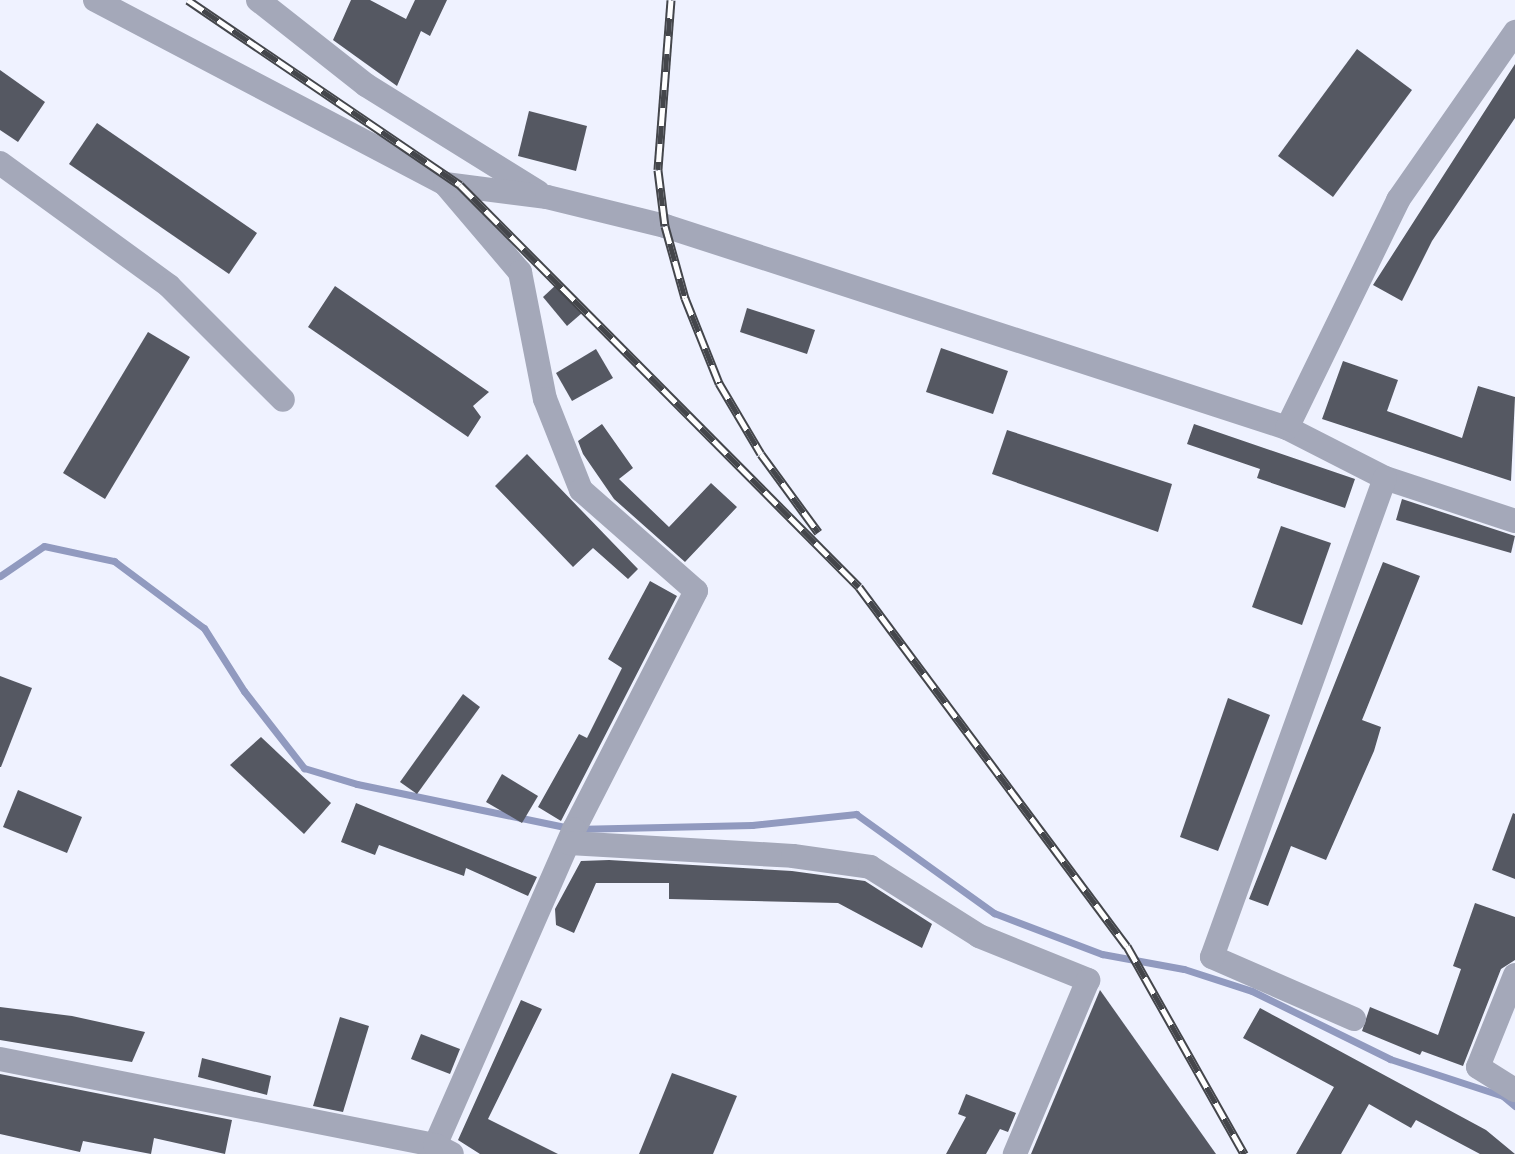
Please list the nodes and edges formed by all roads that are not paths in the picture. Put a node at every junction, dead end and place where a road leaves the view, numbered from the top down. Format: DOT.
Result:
graph roads {
  1 [pos="95,0"];
  2 [pos="258,0"];
  3 [pos="1515,32"];
  4 [pos="0,163"];
  5 [pos="445,184"];
  6 [pos="547,197"];
  7 [pos="283,400"];
  8 [pos="1287,428"];
  9 [pos="1385,478"];
  10 [pos="1515,521"];
  11 [pos="569,843"];
  12 [pos="1515,975"];
  13 [pos="1354,1019"];
  14 [pos="0,1059"];
  15 [pos="1515,1090"];
  16 [pos="443,1149"];
  17 [pos="1015,1154"];
  1 -- 5 [label="street"];
  2 -- 6 [label="street"];
  3 -- 8 [label="street"];
  4 -- 7 [label="street"];
  5 -- 6 [label="street"];
  5 -- 11 [label="street"];
  6 -- 8 [label="street"];
  8 -- 9 [label="street"];
  9 -- 10 [label="street"];
  9 -- 13 [label="street"];
  11 -- 16 [label="street"];
  11 -- 17 [label="street"];
  12 -- 15 [label="street"];
  14 -- 16 [label="street"];
}
